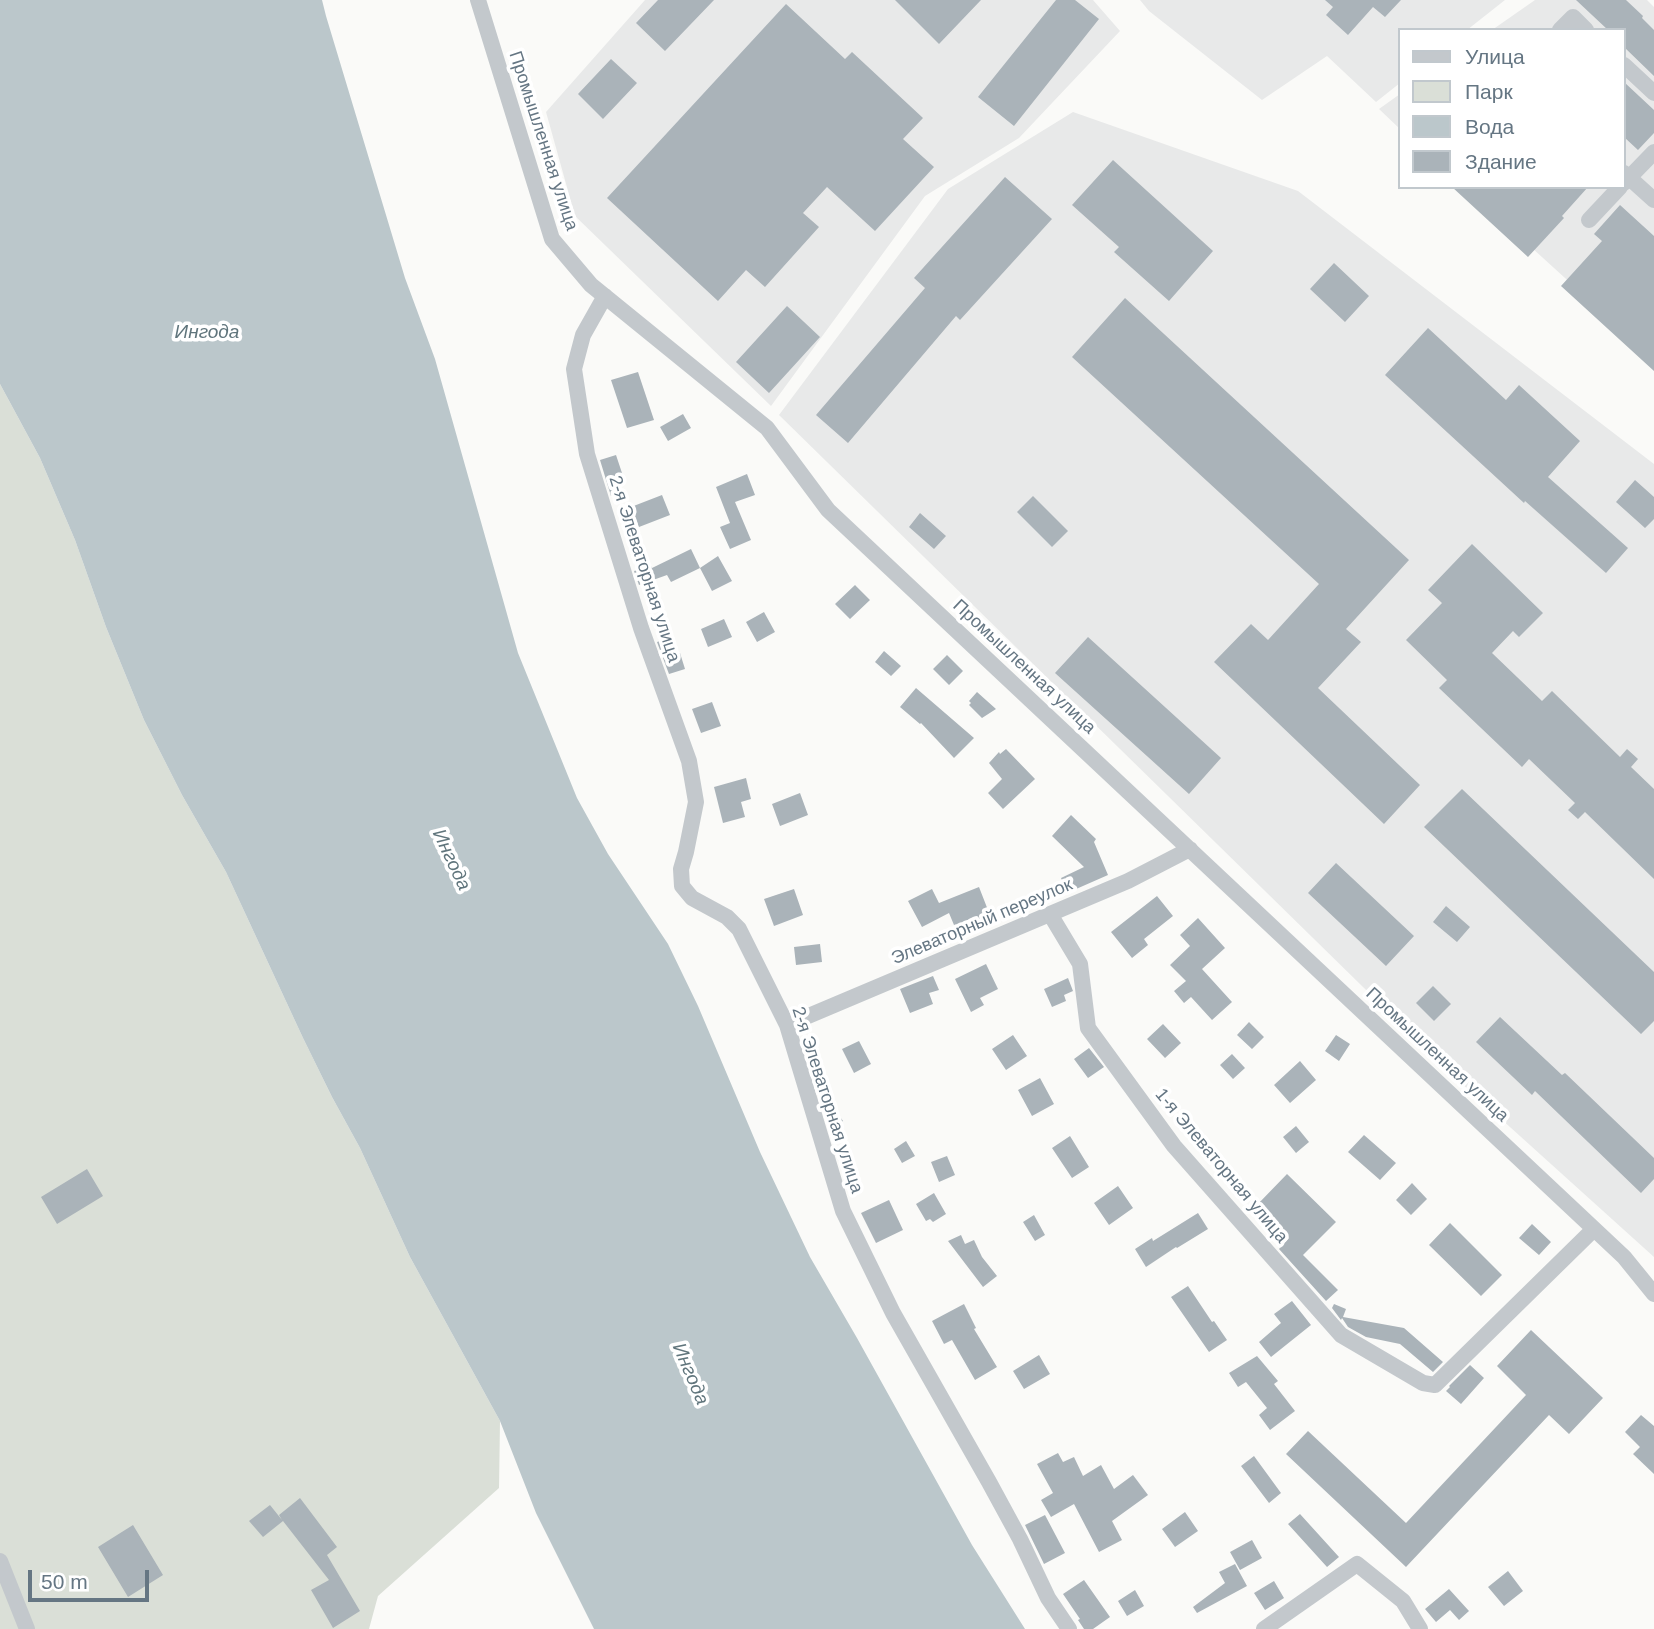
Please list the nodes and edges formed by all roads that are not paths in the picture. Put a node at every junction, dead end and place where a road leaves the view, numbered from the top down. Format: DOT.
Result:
graph roads {
  1 [pos="478,0"];
  2 [pos="1562,28"];
  3 [pos="1584,28"];
  4 [pos="1626,67"];
  5 [pos="1654,93"];
  6 [pos="1654,152"];
  7 [pos="1626,179"];
  8 [pos="1626,181"];
  9 [pos="1617,189"];
  10 [pos="1654,200"];
  11 [pos="1589,220"];
  12 [pos="606,296"];
  13 [pos="1190,849"];
  14 [pos="1050,914"];
  15 [pos="787,1025"];
  16 [pos="1594,1229"];
  17 [pos="1654,1294"];
  18 [pos="0,1561"];
  19 [pos="27,1629"];
  20 [pos="1069,1629"];
  21 [pos="1264,1629"];
  22 [pos="1420,1629"];
  1 -- 12 [label="street, Промышленная улица"];
  2 -- 3 [label="street"];
  4 -- 5 [label="street"];
  6 -- 7 [label="street"];
  8 -- 10 [label="street"];
  9 -- 11 [label="street"];
  12 -- 13 [label="street, Промышленная улица"];
  12 -- 15 [label="street, 2-я Элеваторная улица"];
  13 -- 14 [label="street, Элеваторный переулок"];
  13 -- 16 [label="street, Промышленная улица"];
  14 -- 15 [label="street, Элеваторный переулок"];
  14 -- 16 [label="street, 1-я Элеваторная улица"];
  15 -- 20 [label="street, 2-я Элеваторная улица"];
  16 -- 17 [label="street, Промышленная улица"];
  18 -- 19 [label="street"];
  21 -- 22 [label="street"];
}
